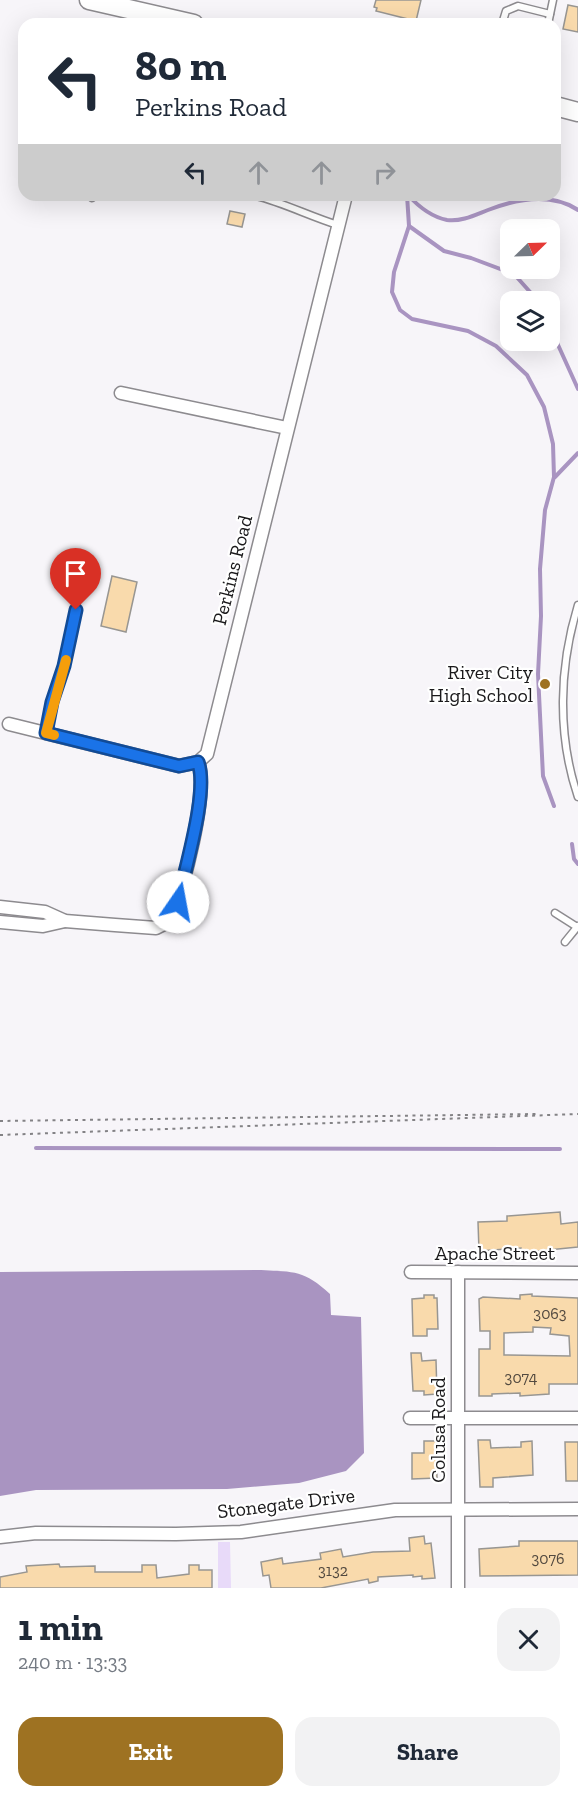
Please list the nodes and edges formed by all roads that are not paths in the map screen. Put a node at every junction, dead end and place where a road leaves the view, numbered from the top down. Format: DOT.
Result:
graph roads {
  1 [pos="89,0"];
  2 [pos="553,0"];
  3 [pos="550,14"];
  4 [pos="143,18"];
  5 [pos="504,18"];
  6 [pos="549,18"];
  7 [pos="561,108"];
  8 [pos="578,112"];
  9 [pos="278,201"];
  10 [pos="345,201"];
  11 [pos="339,225"];
  12 [pos="121,393"];
  13 [pos="287,428"];
  14 [pos="578,605"];
  15 [pos="76,610"];
  16 [pos="9,724"];
  17 [pos="46,733"];
  18 [pos="198,762"];
  19 [pos="578,797"];
  20 [pos="0,907"];
  21 [pos="555,913"];
  22 [pos="65,921"];
  23 [pos="0,922"];
  24 [pos="578,926"];
  25 [pos="565,942"];
  26 [pos="411,1272"];
  27 [pos="458,1272"];
  28 [pos="578,1273"];
  29 [pos="410,1418"];
  30 [pos="458,1418"];
  31 [pos="578,1418"];
  32 [pos="457,1509"];
  33 [pos="578,1509"];
  34 [pos="0,1537"];
  35 [pos="458,1588"];
  1 -- 4 [label="main road"];
  2 -- 3 [label="lane"];
  3 -- 5 [label="lane"];
  3 -- 6 [label="lane"];
  7 -- 8 [label="main road"];
  9 -- 11 [label="lane"];
  10 -- 11 [label="street, Perkins Road"];
  11 -- 13 [label="street, Perkins Road"];
  12 -- 13 [label="street"];
  13 -- 18 [label="street, Perkins Road"];
  14 -- 19 [label="lane"];
  15 -- 17 [label="lane"];
  16 -- 17 [label="street"];
  17 -- 18 [label="street"];
  18 -- 22 [label="street"];
  20 -- 22 [label="street"];
  21 -- 24 [label="lane"];
  22 -- 23 [label="street"];
  24 -- 25 [label="lane"];
  26 -- 27 [label="street, Apache Street"];
  27 -- 28 [label="street, Apache Street"];
  27 -- 30 [label="street, Colusa Road"];
  29 -- 30 [label="street"];
  30 -- 31 [label="street"];
  30 -- 32 [label="street, Colusa Road"];
  32 -- 33 [label="street, Stonegate Drive"];
  32 -- 34 [label="street, Stonegate Drive"];
  32 -- 35 [label="street, Colusa Road"];
}
